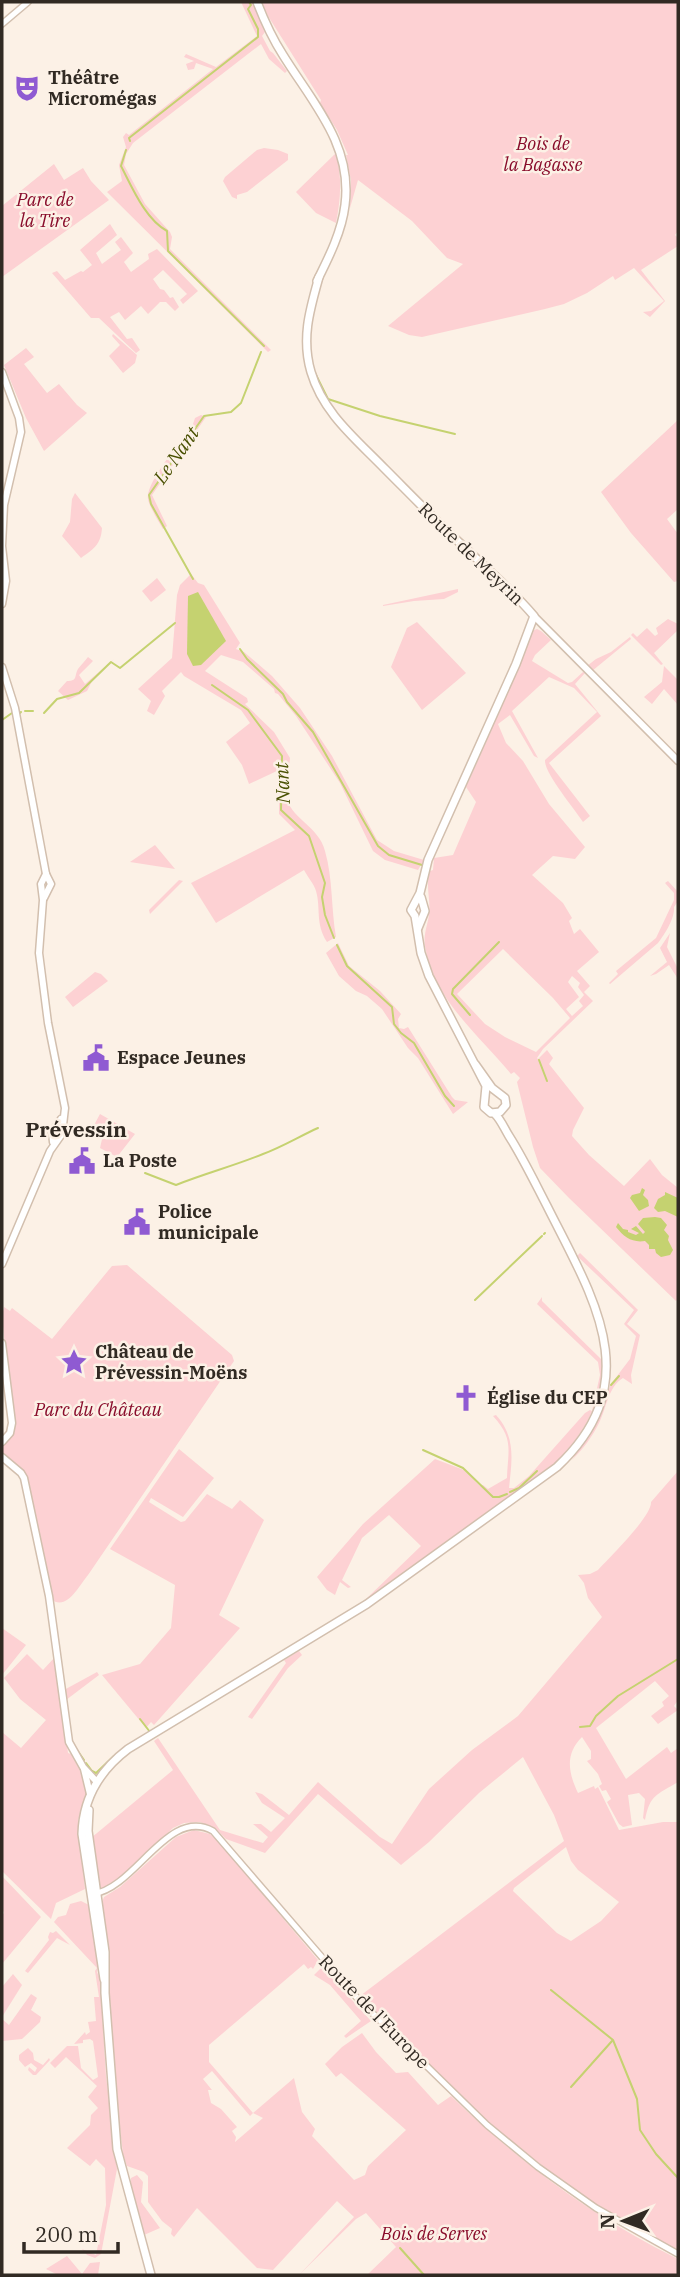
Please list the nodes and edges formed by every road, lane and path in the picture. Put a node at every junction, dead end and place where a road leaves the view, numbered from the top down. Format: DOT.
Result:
graph roads {
  1 [pos="28,2"];
  2 [pos="257,2"];
  3 [pos="2,24"];
  4 [pos="2,365"];
  5 [pos="2,372"];
  6 [pos="16,463"];
  7 [pos="2,523"];
  8 [pos="2,602"];
  9 [pos="534,616"];
  10 [pos="2,667"];
  11 [pos="678,761"];
  12 [pos="475,1064"];
  13 [pos="495,1091"];
  14 [pos="486,1094"];
  15 [pos="503,1110"];
  16 [pos="495,1114"];
  17 [pos="514,1143"];
  18 [pos="2,1265"];
  19 [pos="2,1343"];
  20 [pos="2,1368"];
  21 [pos="2,1440"];
  22 [pos="2,1460"];
  23 [pos="93,1786"];
  24 [pos="93,1894"];
  25 [pos="678,2255"];
  26 [pos="151,2275"];
  1 -- 3 [label="street"];
  2 -- 9 [label="main road, Route de Meyrin"];
  4 -- 6 [label="main road"];
  5 -- 6 [label="main road"];
  6 -- 7 [label="main road"];
  7 -- 8 [label="main road"];
  9 -- 11 [label="main road, Route de Meyrin"];
  9 -- 12 [label="main road"];
  10 -- 18 [label="main road"];
  12 -- 13 [label="main road"];
  12 -- 14 [label="main road"];
  13 -- 14 [label="main road"];
  13 -- 15 [label="main road"];
  14 -- 16 [label="main road"];
  15 -- 16 [label="main road"];
  15 -- 17 [label="main road"];
  16 -- 17 [label="main road"];
  17 -- 23 [label="main road"];
  19 -- 21 [label="main road"];
  20 -- 21 [label="main road"];
  22 -- 23 [label="main road"];
  23 -- 24 [label="main road"];
  24 -- 25 [label="street, Route de l'Europe"];
  24 -- 26 [label="main road"];
}
